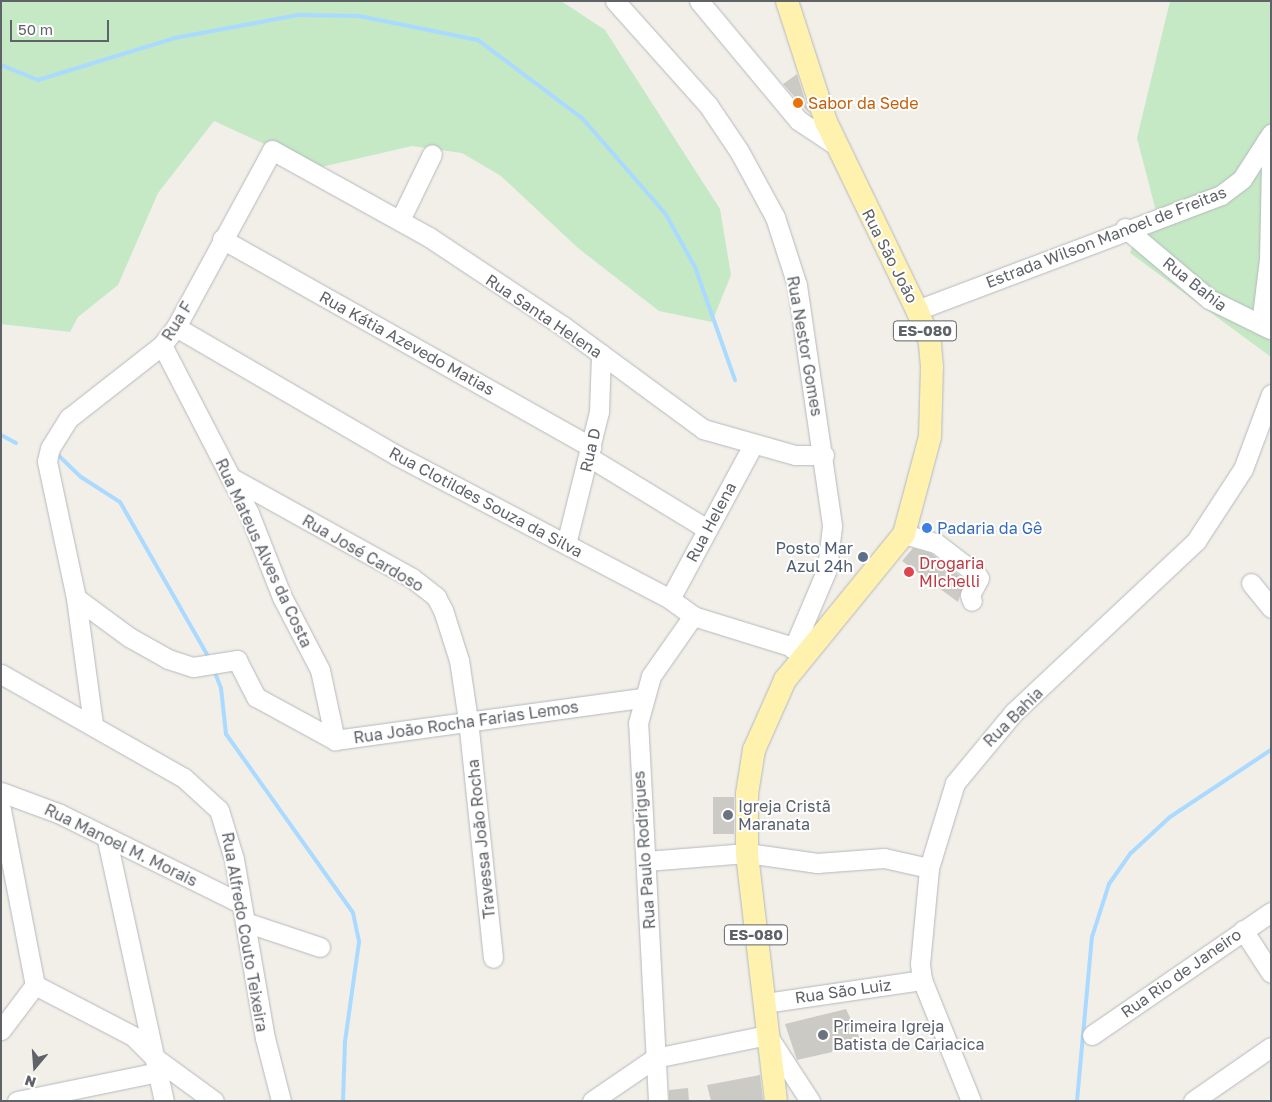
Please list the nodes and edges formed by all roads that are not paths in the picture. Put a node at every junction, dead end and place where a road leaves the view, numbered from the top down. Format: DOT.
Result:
graph roads {
  1 [pos="615,1"];
  2 [pos="699,1"];
  3 [pos="787,1"];
  4 [pos="1268,138"];
  5 [pos="834,144"];
  6 [pos="272,150"];
  7 [pos="432,154"];
  8 [pos="400,220"];
  9 [pos="1125,228"];
  10 [pos="222,239"];
  11 [pos="917,310"];
  12 [pos="176,327"];
  13 [pos="1266,327"];
  14 [pos="162,345"];
  15 [pos="601,354"];
  16 [pos="1271,394"];
  17 [pos="753,445"];
  18 [pos="590,452"];
  19 [pos="824,455"];
  20 [pos="230,477"];
  21 [pos="707,529"];
  22 [pos="904,534"];
  23 [pos="566,544"];
  24 [pos="1251,583"];
  25 [pos="76,598"];
  26 [pos="670,598"];
  27 [pos="972,601"];
  28 [pos="1271,608"];
  29 [pos="693,616"];
  30 [pos="800,650"];
  31 [pos="1,674"];
  32 [pos="642,698"];
  33 [pos="468,720"];
  34 [pos="93,724"];
  35 [pos="335,740"];
  36 [pos="1,792"];
  37 [pos="1,809"];
  38 [pos="107,840"];
  39 [pos="747,853"];
  40 [pos="646,861"];
  41 [pos="930,868"];
  42 [pos="240,903"];
  43 [pos="1271,912"];
  44 [pos="245,922"];
  45 [pos="1243,930"];
  46 [pos="320,947"];
  47 [pos="493,958"];
  48 [pos="1271,973"];
  49 [pos="922,980"];
  50 [pos="34,984"];
  51 [pos="765,1003"];
  52 [pos="1,1030"];
  53 [pos="767,1035"];
  54 [pos="1092,1035"];
  55 [pos="1271,1047"];
  56 [pos="655,1058"];
  57 [pos="156,1065"];
  58 [pos="57,1097"];
  59 [pos="17,1101"];
  60 [pos="164,1101"];
  61 [pos="214,1101"];
  62 [pos="281,1101"];
  63 [pos="592,1101"];
  64 [pos="658,1101"];
  65 [pos="776,1101"];
  66 [pos="810,1101"];
  67 [pos="971,1101"];
  68 [pos="1193,1101"];
  1 -- 19 [label="street, Rua Nestor Gomes"];
  2 -- 5 [label="street, Rua São João"];
  3 -- 5 [label="main road, ES-080"];
  4 -- 9 [label="street, Estrada Wilson Manoel de Freitas"];
  4 -- 13 [label="street"];
  5 -- 11 [label="main road, Rua São João / ES-080"];
  6 -- 8 [label="street, Rua Santa Helena"];
  6 -- 10 [label="street, Rua F"];
  7 -- 8 [label="street"];
  8 -- 15 [label="street, Rua Santa Helena"];
  9 -- 11 [label="street, Estrada Wilson Manoel de Freitas"];
  9 -- 13 [label="street, Rua Bahia"];
  10 -- 12 [label="street, Rua F"];
  10 -- 18 [label="street, Rua Kátia Azevedo Matias"];
  11 -- 22 [label="main road, Rua São João / ES-080"];
  12 -- 14 [label="street, Rua F"];
  12 -- 23 [label="street, Rua Clotildes Souza da Silva"];
  14 -- 20 [label="street, Rua Mateus Alves da Costa"];
  14 -- 25 [label="street, Rua F"];
  15 -- 17 [label="street, Rua Santa Helena"];
  15 -- 18 [label="street, Rua D"];
  16 -- 41 [label="street, Rua Bahia"];
  17 -- 19 [label="street, Rua Santa Helena"];
  17 -- 21 [label="street, Rua Helena"];
  18 -- 21 [label="street, Rua Kátia Azevedo Matias"];
  18 -- 23 [label="street, Rua D"];
  19 -- 30 [label="street, Rua Nestor Gomes"];
  20 -- 33 [label="street, Rua José Cardoso"];
  20 -- 35 [label="street, Rua Mateus Alves da Costa"];
  21 -- 26 [label="street, Rua Helena"];
  22 -- 27 [label="street"];
  22 -- 30 [label="main road, Rua São João / ES-080"];
  23 -- 26 [label="street, Rua Clotildes Souza da Silva"];
  24 -- 28 [label="street"];
  25 -- 34 [label="street"];
  25 -- 35 [label="street, Rua João Rocha Farias Lemos"];
  26 -- 29 [label="street, Rua Clotildes Souza da Silva"];
  29 -- 30 [label="street, Rua Clotildes Souza da Silva"];
  29 -- 32 [label="street, Rua Paulo Rodrigues"];
  30 -- 39 [label="main road, ES-080"];
  31 -- 34 [label="street, Rua Alfredo Couto Teixeira"];
  32 -- 33 [label="street, Rua João Rocha Farias Lemos"];
  32 -- 40 [label="street, Rua Paulo Rodrigues"];
  33 -- 35 [label="street, Rua João Rocha Farias Lemos"];
  33 -- 47 [label="street, Travessa João Rocha"];
  34 -- 42 [label="street, Rua Alfredo Couto Teixeira"];
  36 -- 38 [label="street, Rua Manoel M. Morais"];
  37 -- 50 [label="street"];
  38 -- 42 [label="street, Rua Manoel M. Morais"];
  38 -- 57 [label="street"];
  39 -- 40 [label="street"];
  39 -- 41 [label="street"];
  39 -- 51 [label="main road, ES-080"];
  40 -- 56 [label="street, Rua Paulo Rodrigues"];
  41 -- 49 [label="street, Rua Bahia"];
  42 -- 44 [label="street, Rua Alfredo Couto Teixeira"];
  43 -- 45 [label="street, Rua Rio de Janeiro"];
  44 -- 46 [label="street"];
  44 -- 62 [label="street, Rua Alfredo Couto Teixeira"];
  45 -- 48 [label="street"];
  45 -- 54 [label="street, Rua Rio de Janeiro"];
  49 -- 51 [label="street, Rua São Luiz"];
  49 -- 67 [label="street, Rua Bahia"];
  50 -- 52 [label="street"];
  50 -- 57 [label="street"];
  51 -- 53 [label="main road, ES-080"];
  53 -- 56 [label="street"];
  53 -- 65 [label="main road, ES-080"];
  53 -- 66 [label="street"];
  55 -- 68 [label="street"];
  56 -- 63 [label="street"];
  56 -- 64 [label="street, Rua Paulo Rodrigues"];
  57 -- 58 [label="street"];
  57 -- 60 [label="street"];
  57 -- 61 [label="street"];
  58 -- 59 [label="street"];
}
